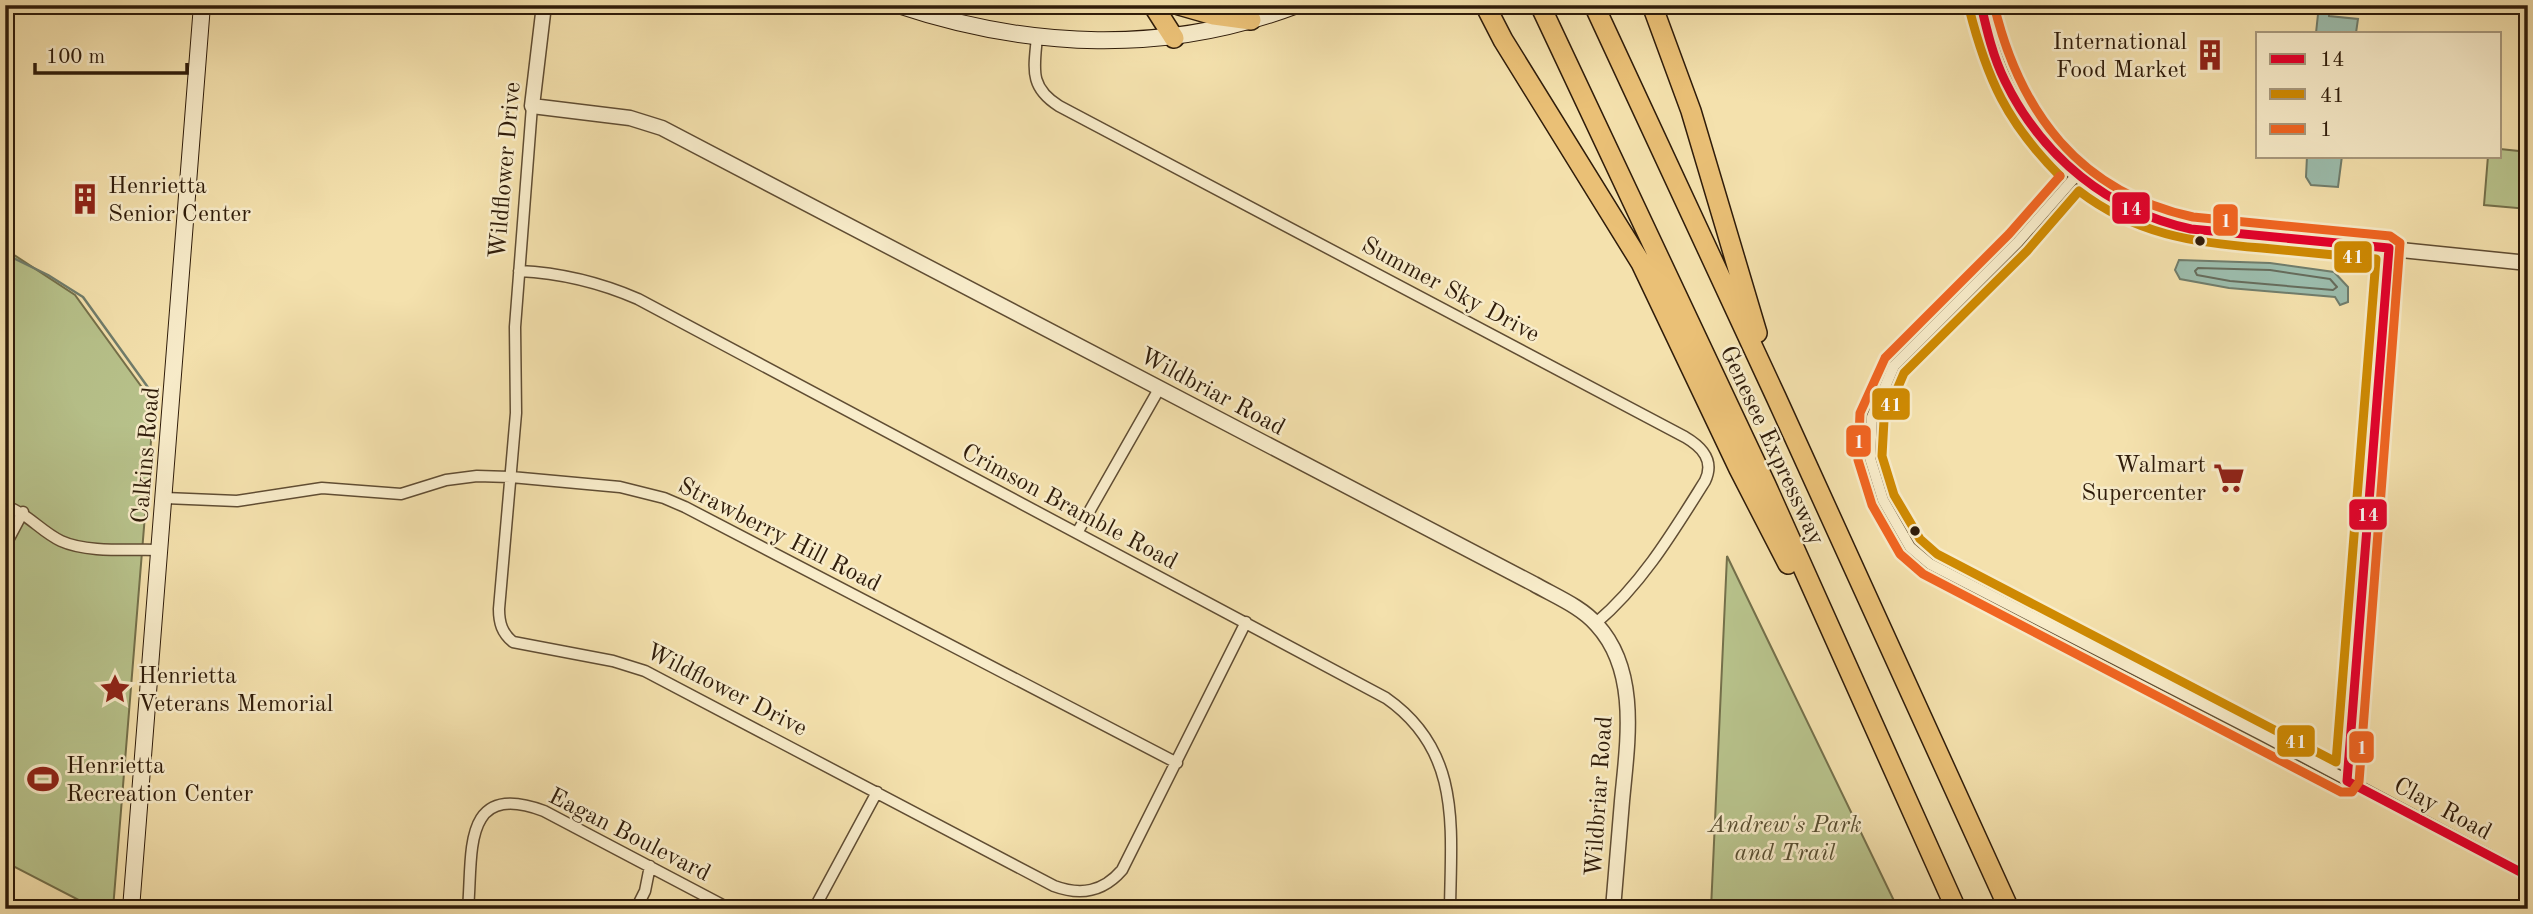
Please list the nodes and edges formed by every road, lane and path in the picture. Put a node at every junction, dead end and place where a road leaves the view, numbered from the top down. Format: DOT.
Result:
graph roads {
  1 [pos="202,5"];
  2 [pos="544,5"];
  3 [pos="898,5"];
  4 [pos="1153,5"];
  5 [pos="1179,5"];
  6 [pos="1297,5"];
  7 [pos="1485,5"];
  8 [pos="1540,5"];
  9 [pos="1594,5"];
  10 [pos="1652,5"];
  11 [pos="1981,5"];
  12 [pos="1251,20"];
  13 [pos="1037,37"];
  14 [pos="1174,38"];
  15 [pos="533,106"];
  16 [pos="2076,176"];
  17 [pos="2389,248"];
  18 [pos="2528,263"];
  19 [pos="519,271"];
  20 [pos="1159,388"];
  21 [pos="1776,397"];
  22 [pos="511,477"];
  23 [pos="165,498"];
  24 [pos="6,506"];
  25 [pos="23,512"];
  26 [pos="1077,533"];
  27 [pos="5,546"];
  28 [pos="160,550"];
  29 [pos="1246,622"];
  30 [pos="1596,623"];
  31 [pos="1881,744"];
  32 [pos="1177,764"];
  33 [pos="2347,780"];
  34 [pos="877,792"];
  35 [pos="650,866"];
  36 [pos="2528,876"];
  37 [pos="131,909"];
  38 [pos="468,909"];
  39 [pos="636,909"];
  40 [pos="730,909"];
  41 [pos="814,909"];
  42 [pos="1450,909"];
  43 [pos="1613,909"];
  44 [pos="1956,909"];
  45 [pos="2009,909"];
  1 -- 23 [label="main road, Calkins Road"];
  2 -- 15 [label="street, Wildflower Drive"];
  3 -- 13 [label="main road"];
  4 -- 14 [label="highway"];
  5 -- 12 [label="highway"];
  6 -- 12 [label="main road"];
  7 -- 31 [label="highway"];
  8 -- 31 [label="highway, Genesee Expressway"];
  9 -- 21 [label="highway, Genesee Expressway"];
  10 -- 21 [label="highway"];
  11 -- 16 [label="street"];
  12 -- 14 [label="main road"];
  13 -- 14 [label="main road"];
  13 -- 30 [label="street, Summer Sky Drive"];
  15 -- 19 [label="street, Wildflower Drive"];
  15 -- 20 [label="street, Wildbriar Road"];
  16 -- 17 [label="street"];
  16 -- 33 [label="street, Clay Road"];
  17 -- 18 [label="street"];
  17 -- 33 [label="street"];
  19 -- 22 [label="street, Wildflower Drive"];
  19 -- 26 [label="street, Crimson Bramble Road"];
  20 -- 26 [label="street"];
  20 -- 30 [label="street, Wildbriar Road"];
  21 -- 45 [label="highway, Genesee Expressway"];
  22 -- 23 [label="street, Strawberry Hill Road"];
  22 -- 32 [label="street, Strawberry Hill Road"];
  22 -- 34 [label="street, Wildflower Drive"];
  23 -- 28 [label="main road, Calkins Road"];
  24 -- 25 [label="street"];
  25 -- 27 [label="street"];
  25 -- 28 [label="street"];
  26 -- 29 [label="street, Crimson Bramble Road"];
  28 -- 37 [label="main road, Calkins Road"];
  29 -- 32 [label="street, Wildflower Drive"];
  29 -- 42 [label="street, Crimson Bramble Road"];
  30 -- 43 [label="street, Wildbriar Road"];
  31 -- 44 [label="highway, Genesee Expressway"];
  32 -- 34 [label="street, Wildflower Drive"];
  33 -- 36 [label="street, Clay Road"];
  34 -- 41 [label="street"];
  35 -- 38 [label="street, Eagan Boulevard"];
  35 -- 39 [label="street"];
  35 -- 40 [label="street, Eagan Boulevard"];
}
